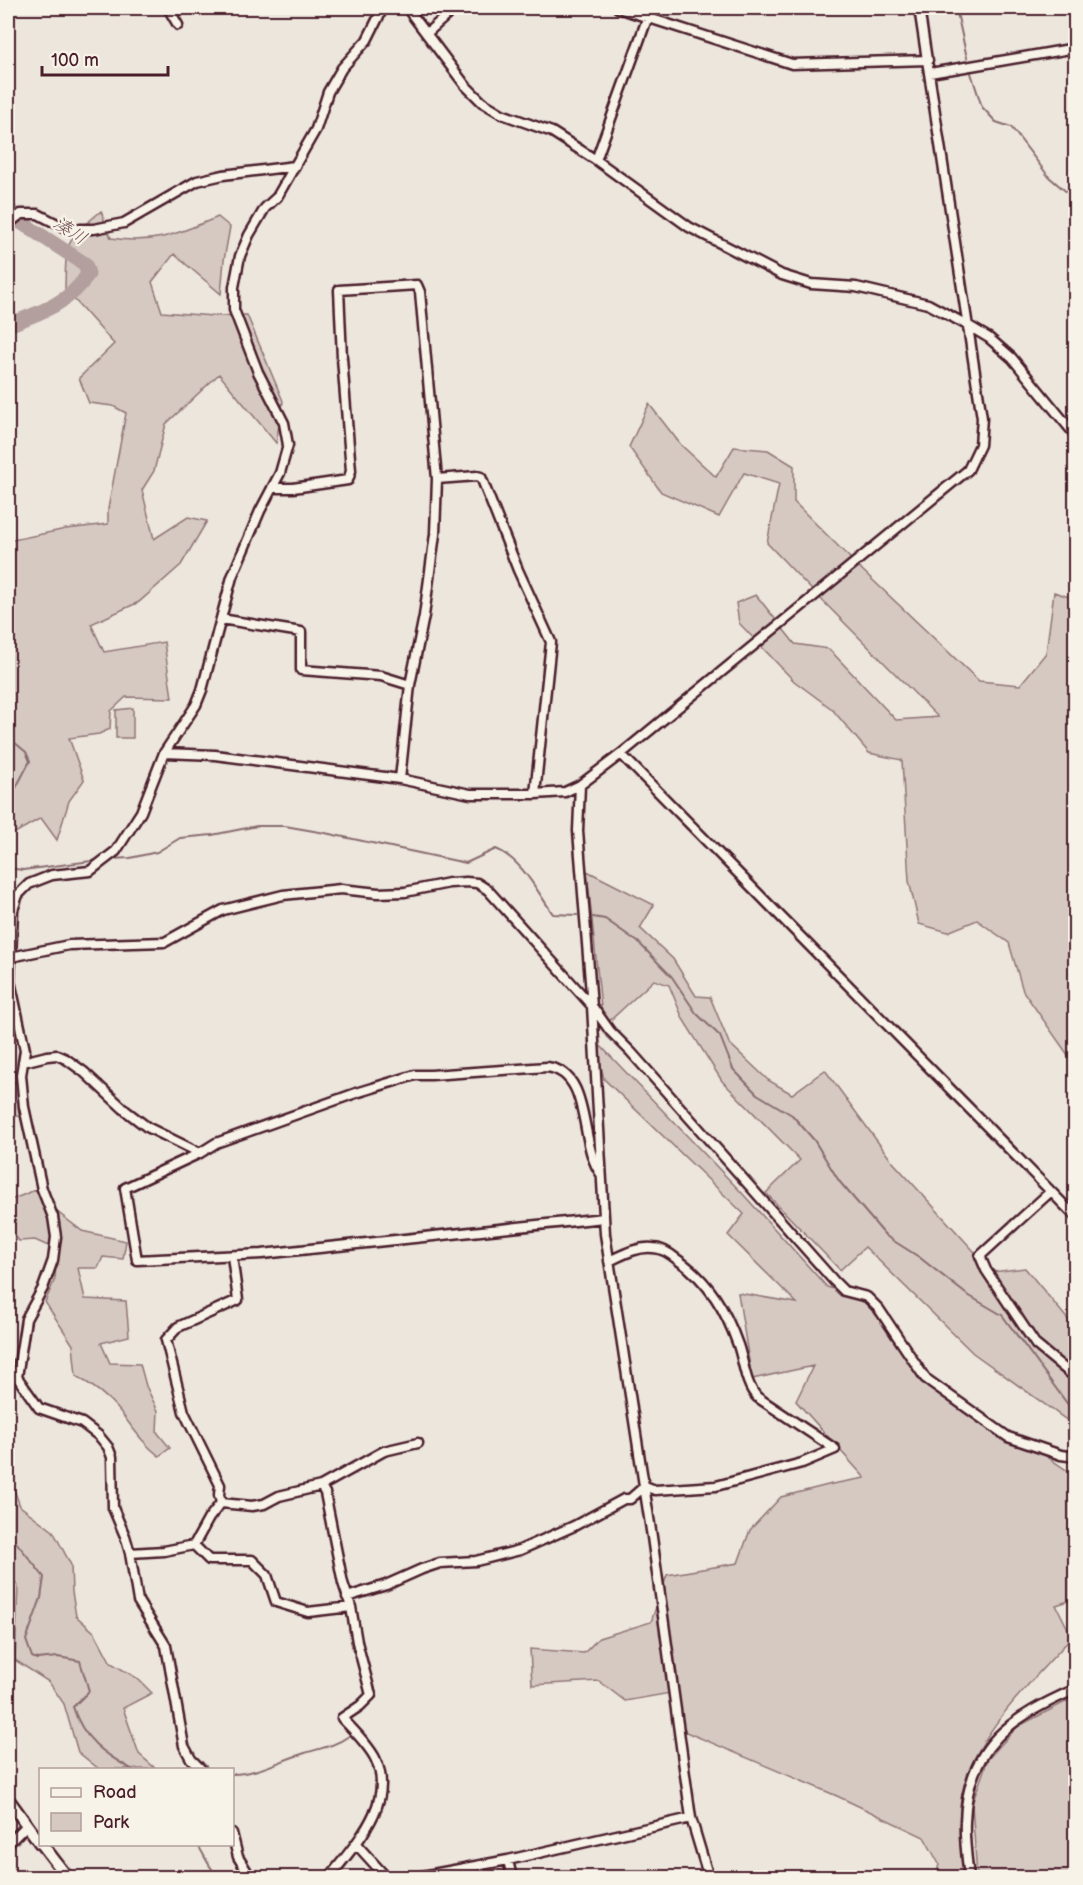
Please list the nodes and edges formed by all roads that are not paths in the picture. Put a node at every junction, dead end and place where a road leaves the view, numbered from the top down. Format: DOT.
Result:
graph roads {
  1 [pos="168,8"];
  2 [pos="383,8"];
  3 [pos="407,8"];
  4 [pos="455,8"];
  5 [pos="618,8"];
  6 [pos="651,8"];
  7 [pos="919,8"];
  8 [pos="647,17"];
  9 [pos="178,25"];
  10 [pos="427,33"];
  11 [pos="1076,48"];
  12 [pos="928,60"];
  13 [pos="930,73"];
  14 [pos="596,160"];
  15 [pos="295,166"];
  16 [pos="8,224"];
  17 [pos="969,326"];
  18 [pos="1076,436"];
  19 [pos="437,479"];
  20 [pos="272,489"];
  21 [pos="222,619"];
  22 [pos="410,685"];
  23 [pos="164,753"];
  24 [pos="621,754"];
  25 [pos="400,779"];
  26 [pos="580,785"];
  27 [pos="535,794"];
  28 [pos="8,895"];
  29 [pos="18,895"];
  30 [pos="12,957"];
  31 [pos="9,981"];
  32 [pos="592,1006"];
  33 [pos="23,1062"];
  34 [pos="200,1153"];
  35 [pos="602,1175"];
  36 [pos="1049,1193"];
  37 [pos="604,1218"];
  38 [pos="1076,1218"];
  39 [pos="232,1256"];
  40 [pos="609,1261"];
  41 [pos="8,1371"];
  42 [pos="17,1377"];
  43 [pos="1076,1378"];
  44 [pos="418,1443"];
  45 [pos="1076,1457"];
  46 [pos="321,1486"];
  47 [pos="645,1486"];
  48 [pos="221,1503"];
  49 [pos="194,1545"];
  50 [pos="130,1553"];
  51 [pos="347,1597"];
  52 [pos="351,1607"];
  53 [pos="1076,1689"];
  54 [pos="200,1768"];
  55 [pos="8,1799"];
  56 [pos="691,1818"];
  57 [pos="27,1825"];
  58 [pos="39,1841"];
  59 [pos="234,1841"];
  60 [pos="8,1844"];
  61 [pos="357,1845"];
  62 [pos="43,1846"];
  63 [pos="508,1860"];
  64 [pos="68,1878"];
  65 [pos="251,1878"];
  66 [pos="329,1878"];
  67 [pos="391,1878"];
  68 [pos="411,1878"];
  69 [pos="512,1878"];
  70 [pos="709,1878"];
  71 [pos="969,1878"];
  1 -- 9 [label="street"];
  2 -- 15 [label="street"];
  3 -- 10 [label="street"];
  4 -- 10 [label="street"];
  5 -- 8 [label="street"];
  6 -- 8 [label="street"];
  7 -- 12 [label="street"];
  8 -- 12 [label="street"];
  8 -- 14 [label="street"];
  10 -- 14 [label="street"];
  11 -- 13 [label="street"];
  12 -- 13 [label="street"];
  13 -- 17 [label="street"];
  14 -- 17 [label="street"];
  15 -- 16 [label="street"];
  15 -- 20 [label="street"];
  17 -- 18 [label="street"];
  17 -- 24 [label="street"];
  19 -- 20 [label="street"];
  19 -- 22 [label="street"];
  19 -- 27 [label="street"];
  20 -- 21 [label="street"];
  21 -- 22 [label="street"];
  21 -- 23 [label="street"];
  22 -- 25 [label="street"];
  23 -- 25 [label="street"];
  23 -- 29 [label="street"];
  24 -- 26 [label="street"];
  24 -- 36 [label="street"];
  25 -- 27 [label="street"];
  26 -- 27 [label="street"];
  26 -- 32 [label="street"];
  28 -- 29 [label="street"];
  29 -- 30 [label="street"];
  30 -- 31 [label="street"];
  30 -- 32 [label="street"];
  31 -- 33 [label="street"];
  32 -- 35 [label="street"];
  32 -- 45 [label="street"];
  33 -- 34 [label="street"];
  33 -- 42 [label="street"];
  34 -- 35 [label="street"];
  34 -- 39 [label="street"];
  35 -- 37 [label="street"];
  36 -- 38 [label="street"];
  36 -- 43 [label="street"];
  37 -- 39 [label="street"];
  37 -- 40 [label="street"];
  39 -- 48 [label="street"];
  40 -- 47 [label="street"];
  40 -- 47 [label="street"];
  41 -- 42 [label="street"];
  42 -- 50 [label="street"];
  44 -- 46 [label="street"];
  46 -- 48 [label="street"];
  46 -- 51 [label="street"];
  47 -- 51 [label="street"];
  47 -- 56 [label="street"];
  48 -- 49 [label="street"];
  49 -- 50 [label="street"];
  49 -- 52 [label="street"];
  50 -- 54 [label="street"];
  51 -- 52 [label="street"];
  52 -- 61 [label="street"];
  53 -- 71 [label="street"];
  55 -- 57 [label="main road"];
  56 -- 63 [label="street"];
  56 -- 70 [label="street"];
  57 -- 58 [label="main road"];
  57 -- 60 [label="street"];
  59 -- 65 [label="street"];
  61 -- 66 [label="street"];
  61 -- 67 [label="street"];
  62 -- 64 [label="main road"];
  63 -- 68 [label="street"];
  63 -- 69 [label="street"];
}
